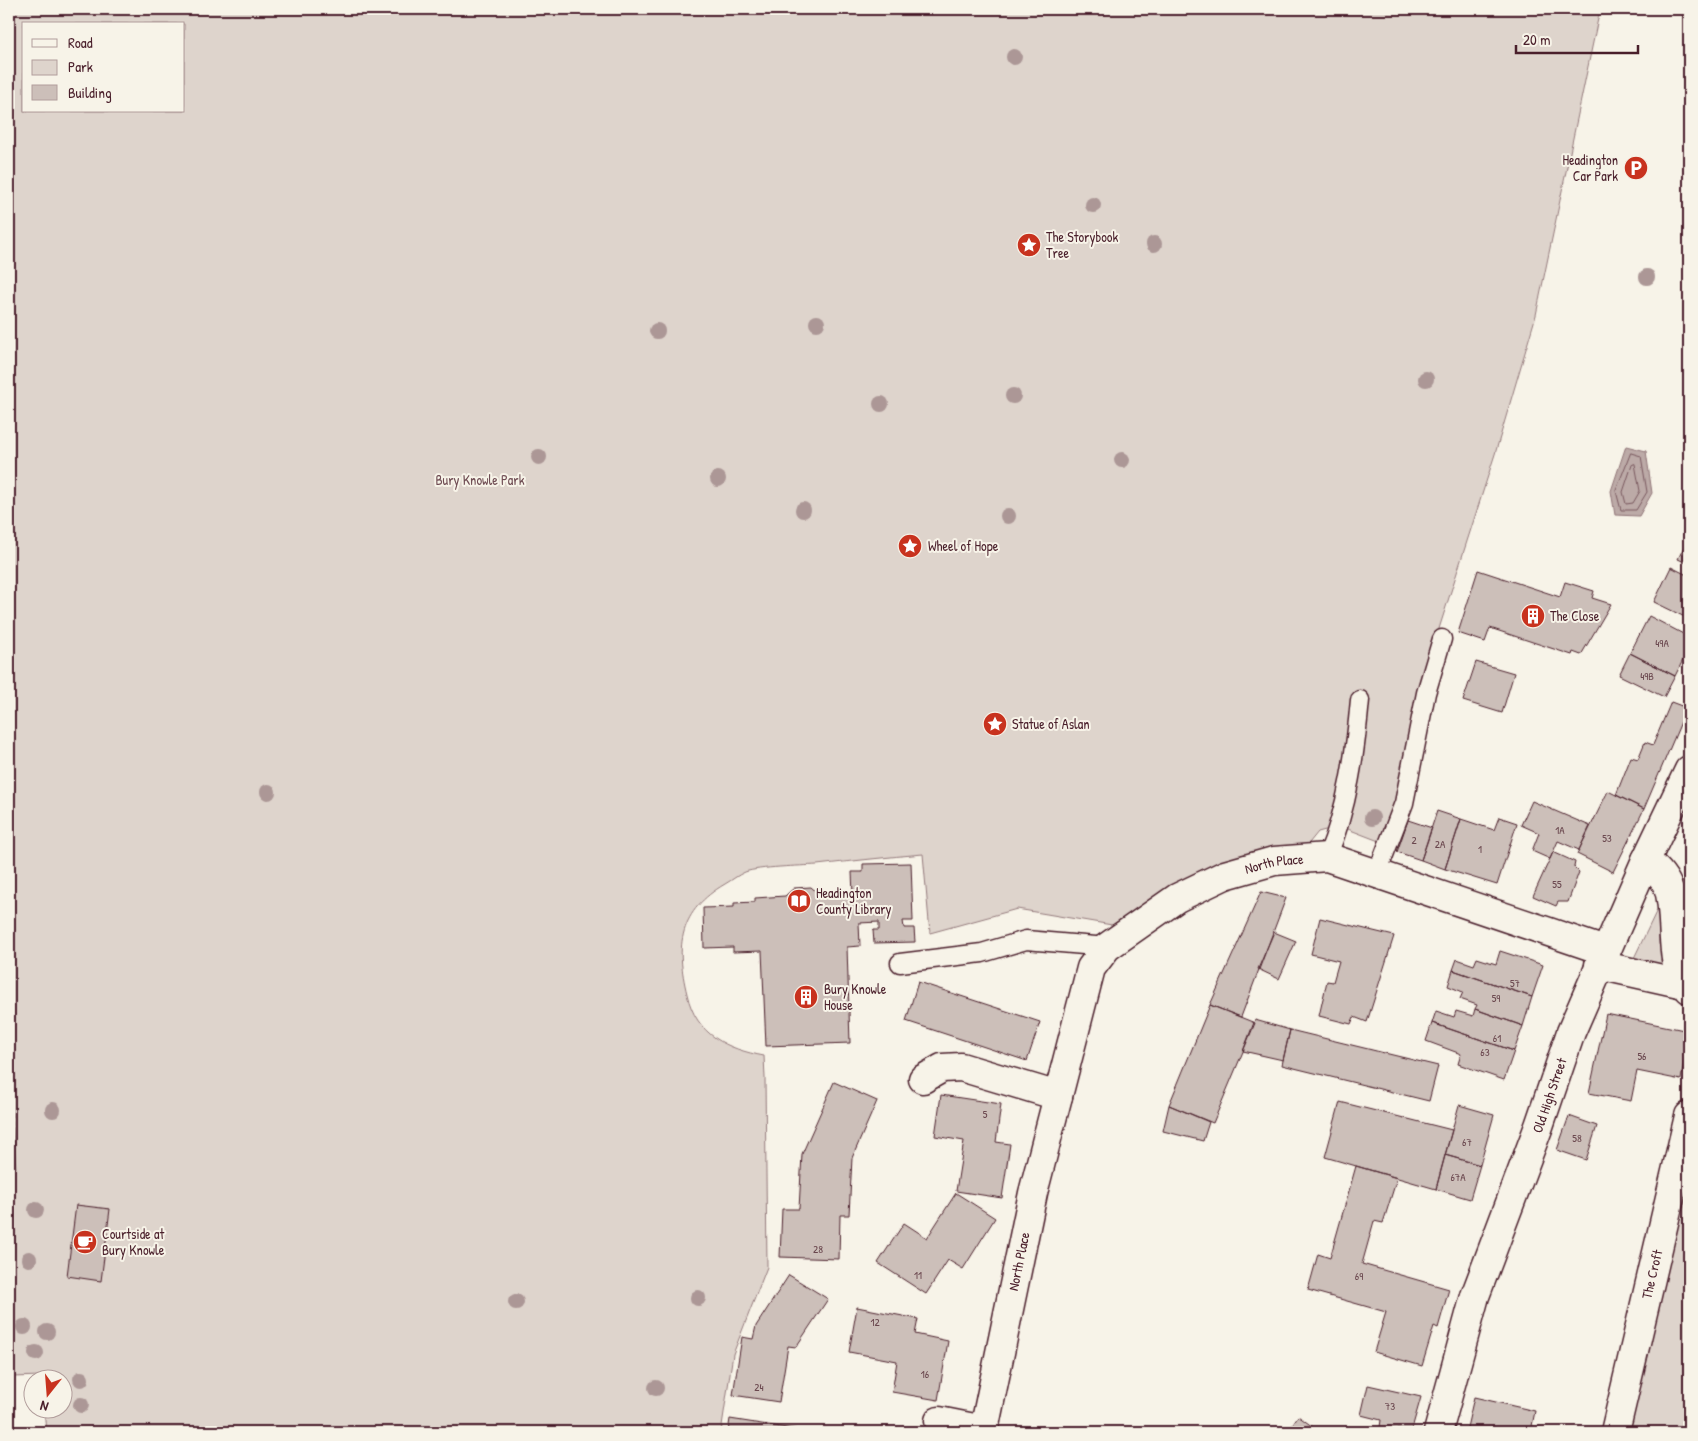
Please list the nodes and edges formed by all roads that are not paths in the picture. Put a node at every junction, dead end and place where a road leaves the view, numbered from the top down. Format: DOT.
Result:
graph roads {
  1 [pos="1442,639"];
  2 [pos="1360,700"];
  3 [pos="1689,770"];
  4 [pos="1328,857"];
  5 [pos="1646,860"];
  6 [pos="1376,873"];
  7 [pos="1108,947"];
  8 [pos="1602,958"];
  9 [pos="900,963"];
  10 [pos="1687,986"];
  11 [pos="924,1079"];
  12 [pos="1058,1096"];
  13 [pos="1689,1116"];
  14 [pos="939,1421"];
  15 [pos="984,1431"];
  16 [pos="1438,1432"];
  17 [pos="1615,1432"];
  1 -- 6 [label="lane"];
  2 -- 4 [label="lane"];
  3 -- 5 [label="street, Old High Street"];
  4 -- 6 [label="street, North Place"];
  4 -- 7 [label="street, North Place"];
  5 -- 8 [label="street, Old High Street"];
  5 -- 10 [label="street"];
  6 -- 8 [label="street, North Place"];
  7 -- 9 [label="lane"];
  7 -- 12 [label="street, North Place"];
  8 -- 10 [label="street"];
  8 -- 16 [label="street, Old High Street"];
  11 -- 12 [label="street"];
  12 -- 15 [label="street, North Place"];
  13 -- 17 [label="street, The Croft"];
  14 -- 15 [label="street, North Place"];
}
